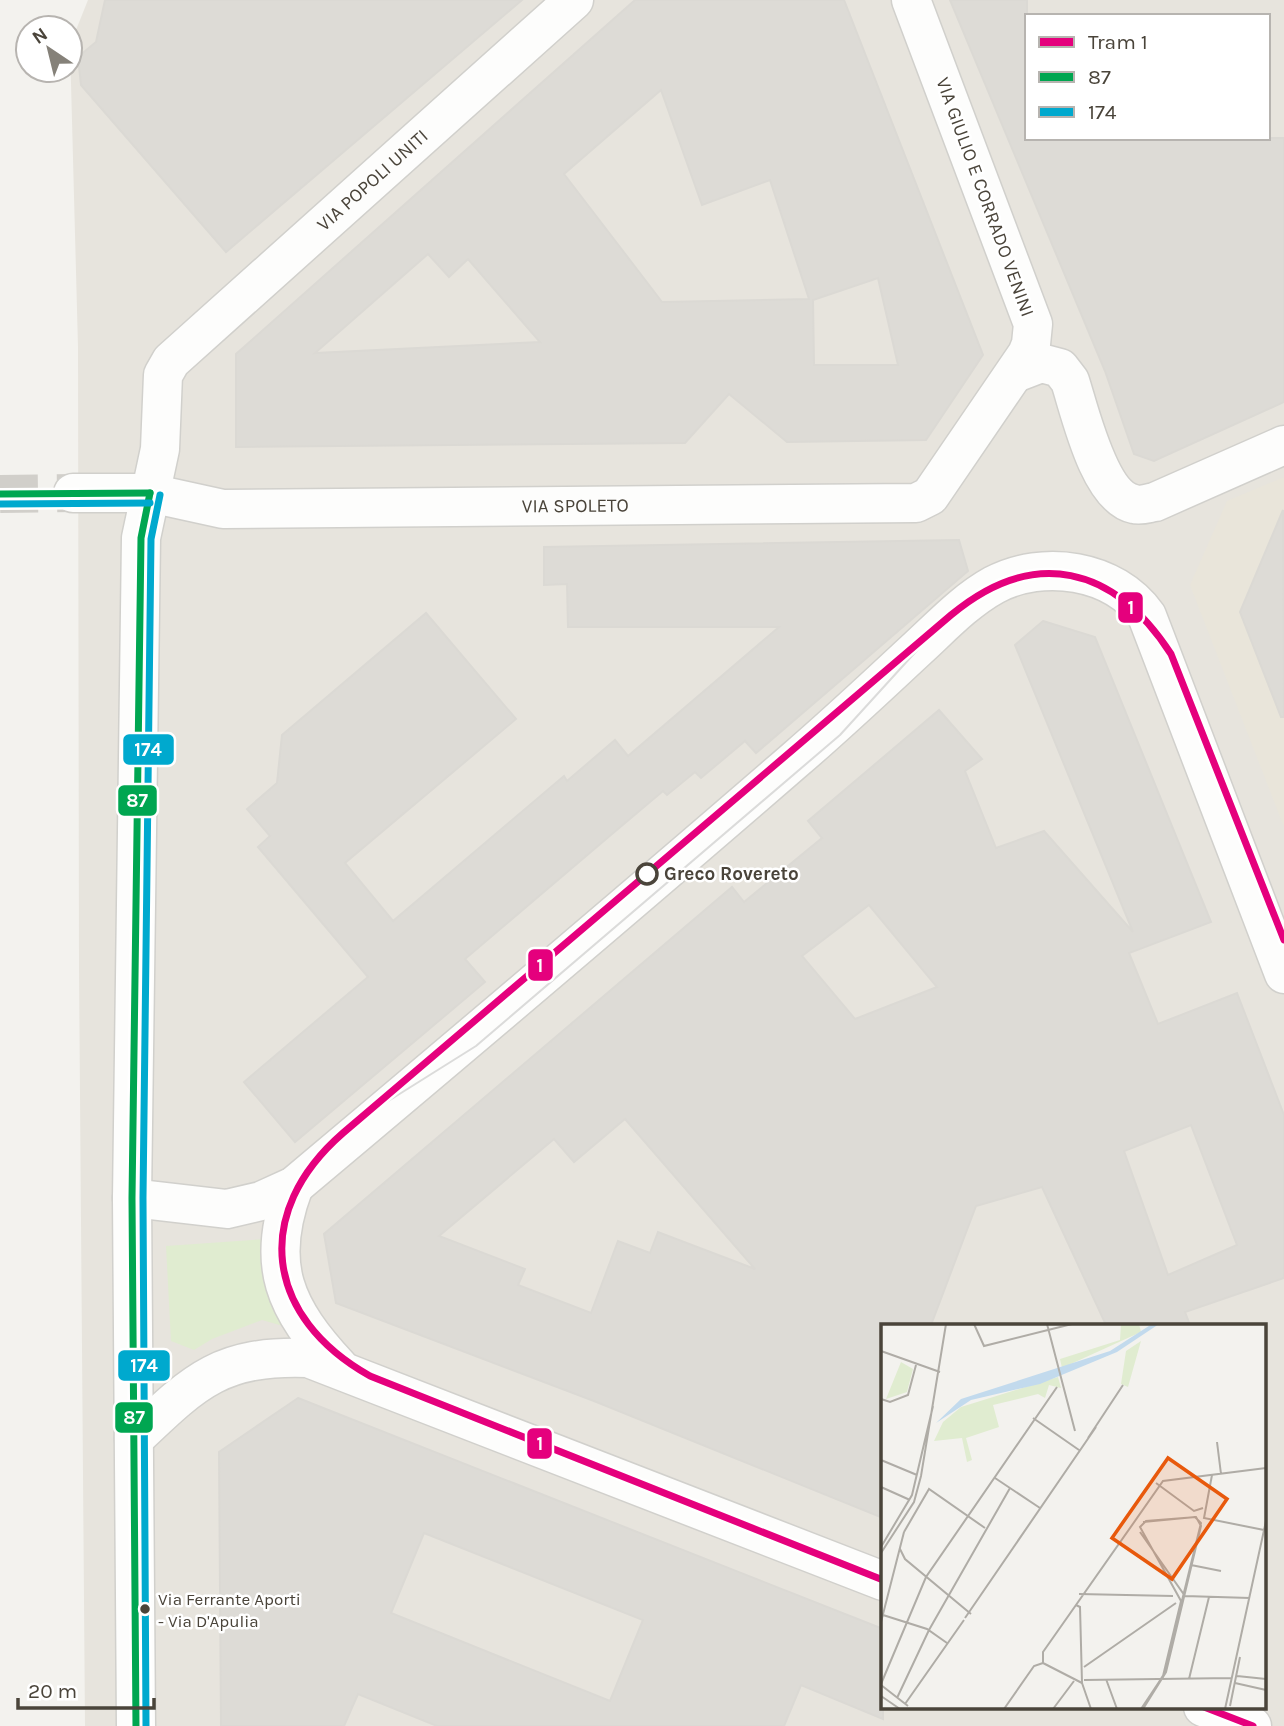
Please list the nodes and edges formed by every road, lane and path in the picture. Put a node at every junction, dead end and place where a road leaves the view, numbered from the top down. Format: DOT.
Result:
graph roads {
  1 [pos="575,0"];
  2 [pos="911,0"];
  3 [pos="1015,373"];
  4 [pos="1284,444"];
  5 [pos="73,493"];
  6 [pos="150,493"];
  7 [pos="1284,974"];
  8 [pos="294,1186"];
  9 [pos="132,1198"];
  10 [pos="339,1367"];
  11 [pos="134,1439"];
  12 [pos="881,1580"];
  13 [pos="1206,1708"];
  14 [pos="136,1726"];
  15 [pos="1252,1726"];
  1 -- 6 [label="street, VIA POPOLI UNITI"];
  2 -- 3 [label="street, VIA GIULIO E CORRADO VENINI"];
  3 -- 4 [label="street"];
  3 -- 6 [label="street, VIA SPOLETO"];
  5 -- 6 [label="street, VIA SPOLETO"];
  6 -- 9 [label="street"];
  7 -- 8 [label="street"];
  8 -- 9 [label="street"];
  8 -- 10 [label="street"];
  9 -- 11 [label="street"];
  10 -- 11 [label="street"];
  10 -- 12 [label="street"];
  11 -- 14 [label="street"];
  13 -- 15 [label="street"];
}
